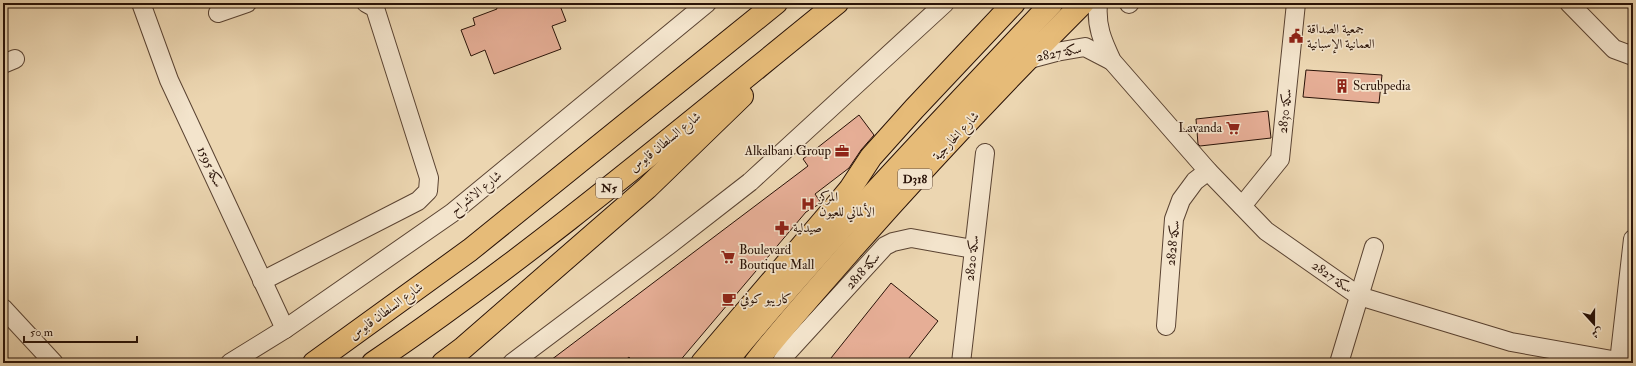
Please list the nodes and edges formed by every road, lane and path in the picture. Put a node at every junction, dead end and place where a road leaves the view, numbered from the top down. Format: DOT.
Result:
graph roads {
  1 [pos="141,3"];
  2 [pos="247,3"];
  3 [pos="366,3"];
  4 [pos="707,3"];
  5 [pos="776,3"];
  6 [pos="838,3"];
  7 [pos="945,3"];
  8 [pos="1052,3"];
  9 [pos="1083,3"];
  10 [pos="1098,3"];
  11 [pos="1296,3"];
  12 [pos="1569,3"];
  13 [pos="1010,6"];
  14 [pos="218,13"];
  15 [pos="1633,56"];
  16 [pos="1026,60"];
  17 [pos="1112,61"];
  18 [pos="954,67"];
  19 [pos="985,152"];
  20 [pos="1208,171"];
  21 [pos="877,190"];
  22 [pos="1242,206"];
  23 [pos="1633,238"];
  24 [pos="1374,247"];
  25 [pos="973,249"];
  26 [pos="262,281"];
  27 [pos="1359,296"];
  28 [pos="3,308"];
  29 [pos="1166,326"];
  30 [pos="285,329"];
  31 [pos="1624,362"];
  32 [pos="54,363"];
  33 [pos="230,363"];
  34 [pos="314,363"];
  35 [pos="373,363"];
  36 [pos="443,363"];
  37 [pos="512,363"];
  38 [pos="702,363"];
  39 [pos="725,363"];
  40 [pos="755,363"];
  41 [pos="781,363"];
  42 [pos="961,363"];
  43 [pos="1339,363"];
  1 -- 26 [label="street, سكة 1595"];
  2 -- 14 [label="street"];
  3 -- 26 [label="street"];
  4 -- 30 [label="street, شارع الانشراح"];
  5 -- 34 [label="main road, شارع السلطان قابوس"];
  6 -- 35 [label="main road, شارع السلطان قابوس / N5"];
  6 -- 36 [label="main road"];
  7 -- 37 [label="street"];
  8 -- 21 [label="main road, شارع الخارجية / D318"];
  9 -- 16 [label="main road, شارع الخارجية / D318"];
  10 -- 17 [label="street, سكة 2827"];
  11 -- 22 [label="street, سكة 2830"];
  12 -- 15 [label="street"];
  13 -- 18 [label="main road"];
  16 -- 17 [label="street, سكة 2827"];
  16 -- 40 [label="main road, شارع الخارجية / D318"];
  17 -- 20 [label="street, سكة 2827"];
  18 -- 21 [label="main road"];
  18 -- 38 [label="main road"];
  19 -- 25 [label="street, سكة 2820"];
  20 -- 22 [label="street, سكة 2827"];
  20 -- 29 [label="street, سكة 2828"];
  21 -- 39 [label="main road, شارع الخارجية / D318"];
  22 -- 27 [label="street, سكة 2827"];
  23 -- 31 [label="street"];
  24 -- 27 [label="street"];
  25 -- 41 [label="street, سكة 2818"];
  25 -- 42 [label="street, سكة 2820"];
  26 -- 30 [label="street, سكة 1595"];
  27 -- 31 [label="street, سكة 2827"];
  27 -- 43 [label="street"];
  28 -- 32 [label="street"];
  30 -- 33 [label="street, شارع الانشراح"];
}
